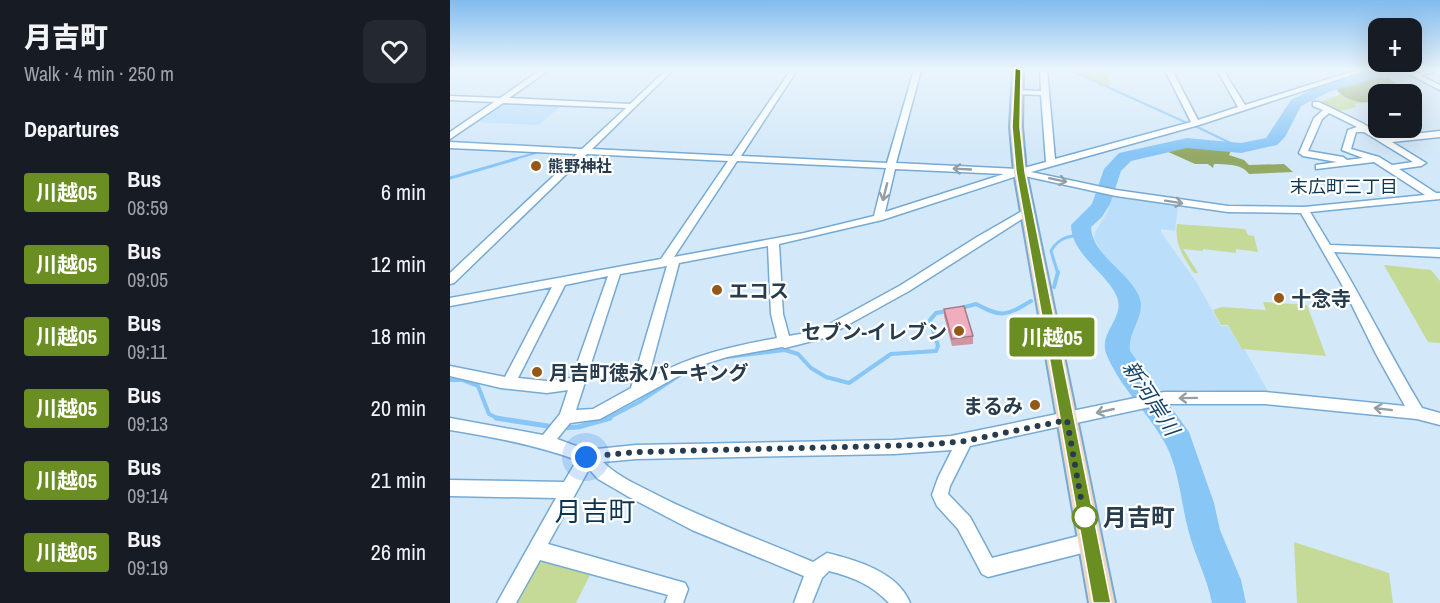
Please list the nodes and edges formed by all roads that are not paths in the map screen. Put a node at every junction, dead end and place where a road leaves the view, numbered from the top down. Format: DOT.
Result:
graph roads {
  1 [pos="454,98"];
  2 [pos="506,98"];
  3 [pos="641,98"];
  4 [pos="775,98"];
  5 [pos="910,98"];
  6 [pos="1017,98"];
  7 [pos="1046,98"];
  8 [pos="1183,98"];
  9 [pos="1237,98"];
  10 [pos="1271,98"];
  11 [pos="503,100"];
  12 [pos="1316,104"];
  13 [pos="633,106"];
  14 [pos="1242,107"];
  15 [pos="1328,110"];
  16 [pos="1196,123"];
  17 [pos="1366,129"];
  18 [pos="1440,134"];
  19 [pos="450,136"];
  20 [pos="1384,140"];
  21 [pos="450,145"];
  22 [pos="585,151"];
  23 [pos="735,158"];
  24 [pos="1376,159"];
  25 [pos="1353,162"];
  26 [pos="1051,164"];
  27 [pos="891,165"];
  28 [pos="1319,167"];
  29 [pos="1391,168"];
  30 [pos="1020,172"];
  31 [pos="1438,196"];
  32 [pos="1304,210"];
  33 [pos="1028,212"];
  34 [pos="878,218"];
  35 [pos="773,242"];
  36 [pos="1326,248"];
  37 [pos="1440,253"];
  38 [pos="669,262"];
  39 [pos="615,272"];
  40 [pos="450,280"];
  41 [pos="560,283"];
  42 [pos="450,302"];
  43 [pos="785,343"];
  44 [pos="450,371"];
  45 [pos="509,383"];
  46 [pos="577,383"];
  47 [pos="637,393"];
  48 [pos="1417,413"];
  49 [pos="566,417"];
  50 [pos="1440,419"];
  51 [pos="1067,420"];
  52 [pos="450,424"];
  53 [pos="965,441"];
  54 [pos="546,442"];
  55 [pos="586,457"];
  56 [pos="450,488"];
  57 [pos="568,490"];
  58 [pos="1090,542"];
  59 [pos="536,550"];
  60 [pos="815,572"];
  61 [pos="506,603"];
  62 [pos="674,603"];
  63 [pos="803,603"];
  64 [pos="901,603"];
  65 [pos="1102,603"];
  1 -- 11 [label="street"];
  2 -- 11 [label="street"];
  3 -- 13 [label="street"];
  4 -- 23 [label="street"];
  5 -- 27 [label="street"];
  6 -- 30 [label="street"];
  7 -- 26 [label="street"];
  8 -- 16 [label="street"];
  9 -- 14 [label="street"];
  10 -- 14 [label="street"];
  11 -- 13 [label="street"];
  11 -- 19 [label="street"];
  12 -- 15 [label="street"];
  13 -- 22 [label="street"];
  14 -- 16 [label="street"];
  15 -- 17 [label="street"];
  15 -- 25 [label="street"];
  16 -- 26 [label="street"];
  17 -- 20 [label="street"];
  17 -- 24 [label="street"];
  18 -- 20 [label="street"];
  20 -- 29 [label="street"];
  21 -- 22 [label="street"];
  22 -- 23 [label="street"];
  22 -- 40 [label="street"];
  23 -- 27 [label="street"];
  23 -- 38 [label="street"];
  24 -- 25 [label="street"];
  24 -- 29 [label="street"];
  25 -- 28 [label="street"];
  26 -- 30 [label="street"];
  30 -- 27 [label="street, one-way"];
  27 -- 34 [label="street, one-way"];
  29 -- 31 [label="street"];
  30 -- 32 [label="street, one-way"];
  30 -- 33 [label="street"];
  30 -- 34 [label="street"];
  31 -- 32 [label="street"];
  32 -- 36 [label="street"];
  33 -- 43 [label="street"];
  33 -- 51 [label="street"];
  34 -- 35 [label="street"];
  35 -- 38 [label="street"];
  35 -- 43 [label="street"];
  36 -- 37 [label="street"];
  36 -- 48 [label="street"];
  38 -- 39 [label="street"];
  38 -- 47 [label="street"];
  39 -- 41 [label="street"];
  39 -- 46 [label="street"];
  41 -- 42 [label="street"];
  41 -- 45 [label="street"];
  43 -- 47 [label="street"];
  44 -- 45 [label="street"];
  45 -- 46 [label="street"];
  46 -- 49 [label="street"];
  47 -- 49 [label="street"];
  48 -- 50 [label="street"];
  48 -- 51 [label="street, one-way"];
  49 -- 54 [label="street"];
  51 -- 53 [label="street"];
  51 -- 58 [label="street"];
  52 -- 54 [label="street"];
  53 -- 55 [label="street"];
  53 -- 58 [label="street"];
  54 -- 55 [label="street"];
  55 -- 57 [label="street"];
  55 -- 60 [label="street"];
  56 -- 57 [label="street"];
  57 -- 59 [label="street"];
  58 -- 65 [label="street"];
  59 -- 61 [label="street"];
  59 -- 62 [label="street"];
  60 -- 63 [label="street"];
  60 -- 64 [label="street"];
}
